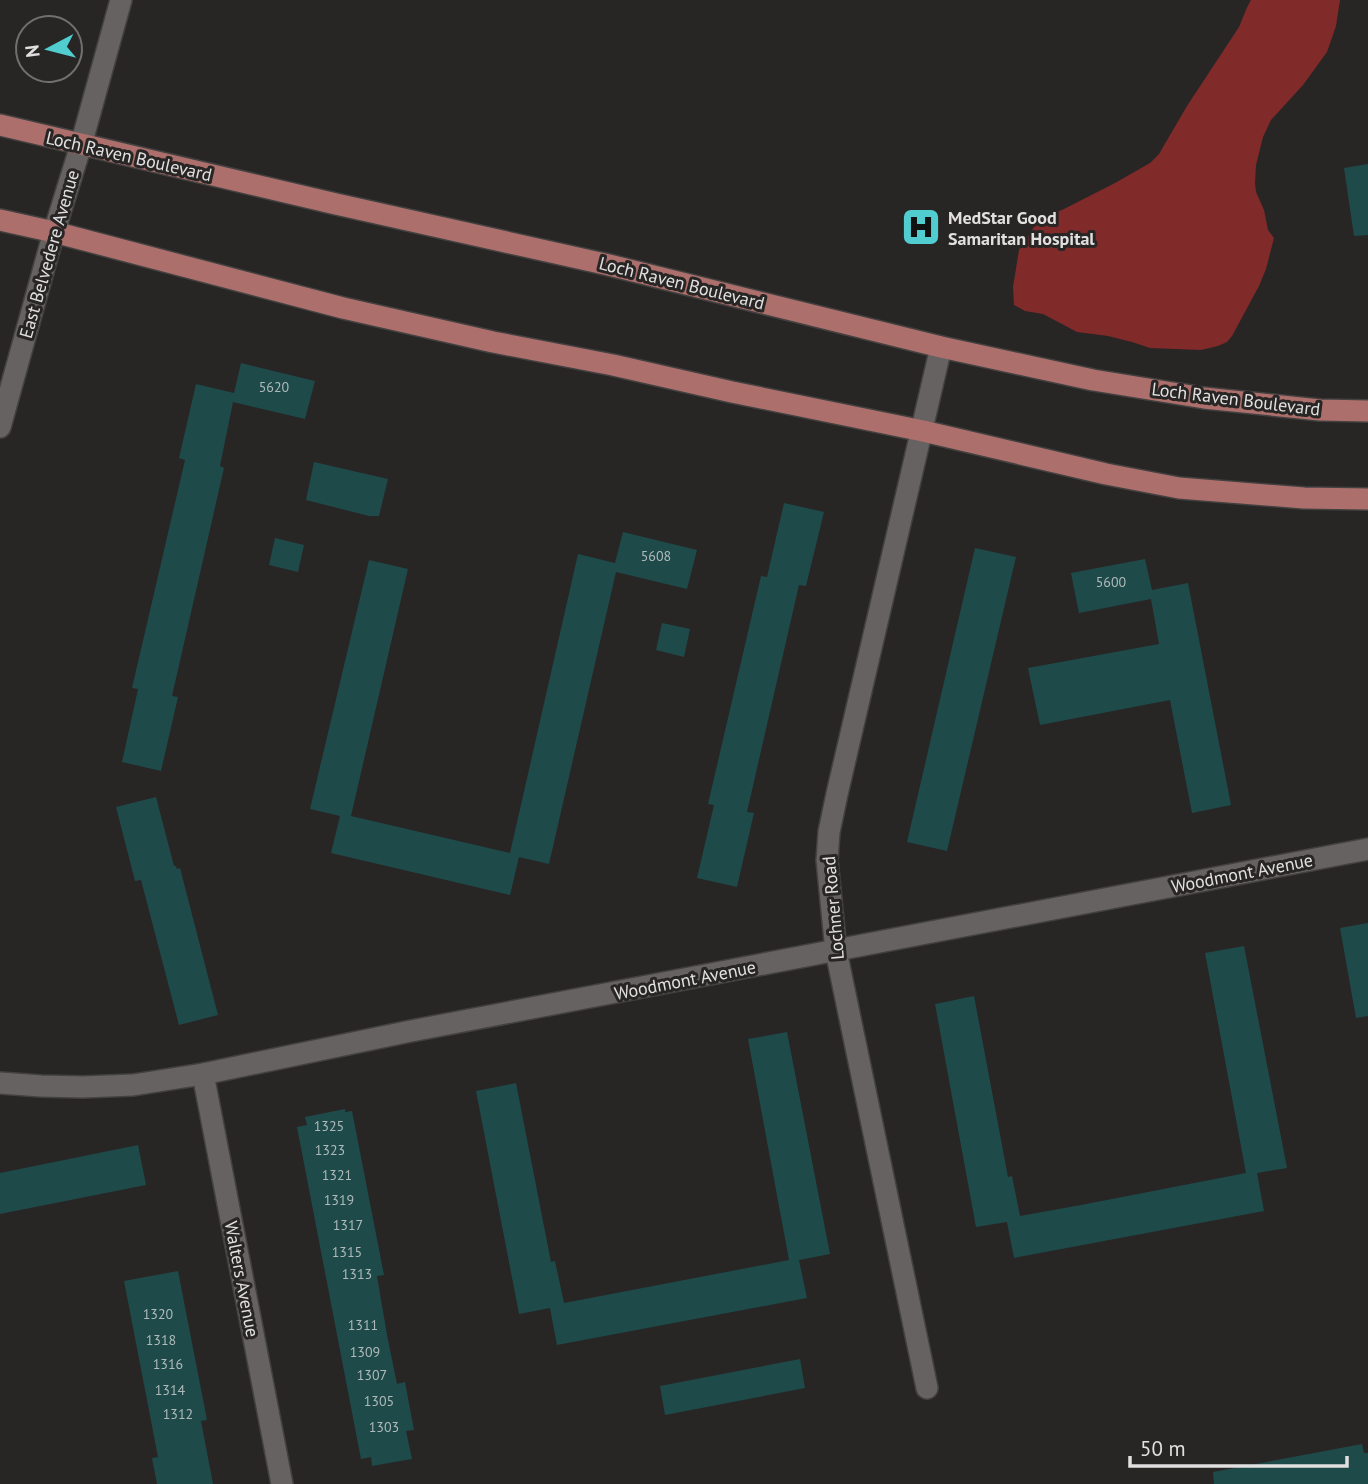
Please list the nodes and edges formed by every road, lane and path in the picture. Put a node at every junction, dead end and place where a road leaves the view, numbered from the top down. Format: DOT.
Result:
graph roads {
  1 [pos="121,0"];
  2 [pos="0,125"];
  3 [pos="81,145"];
  4 [pos="0,220"];
  5 [pos="54,232"];
  6 [pos="941,347"];
  7 [pos="1368,411"];
  8 [pos="0,428"];
  9 [pos="923,431"];
  10 [pos="1368,499"];
  11 [pos="1368,849"];
  12 [pos="835,951"];
  13 [pos="203,1074"];
  14 [pos="0,1083"];
  15 [pos="927,1388"];
  16 [pos="282,1484"];
  1 -- 3 [label="street, East Belvedere Avenue"];
  2 -- 3 [label="main road, Loch Raven Boulevard"];
  3 -- 5 [label="street, East Belvedere Avenue"];
  3 -- 6 [label="main road, Loch Raven Boulevard"];
  4 -- 5 [label="main road"];
  5 -- 8 [label="street, East Belvedere Avenue"];
  5 -- 9 [label="main road"];
  6 -- 7 [label="main road, Loch Raven Boulevard"];
  6 -- 9 [label="street, Lochner Road"];
  9 -- 10 [label="main road"];
  9 -- 12 [label="street, Lochner Road"];
  11 -- 12 [label="street, Woodmont Avenue"];
  12 -- 13 [label="street, Woodmont Avenue"];
  12 -- 15 [label="street, Lochner Road"];
  13 -- 14 [label="street, Woodmont Avenue"];
  13 -- 16 [label="street, Walters Avenue"];
}
